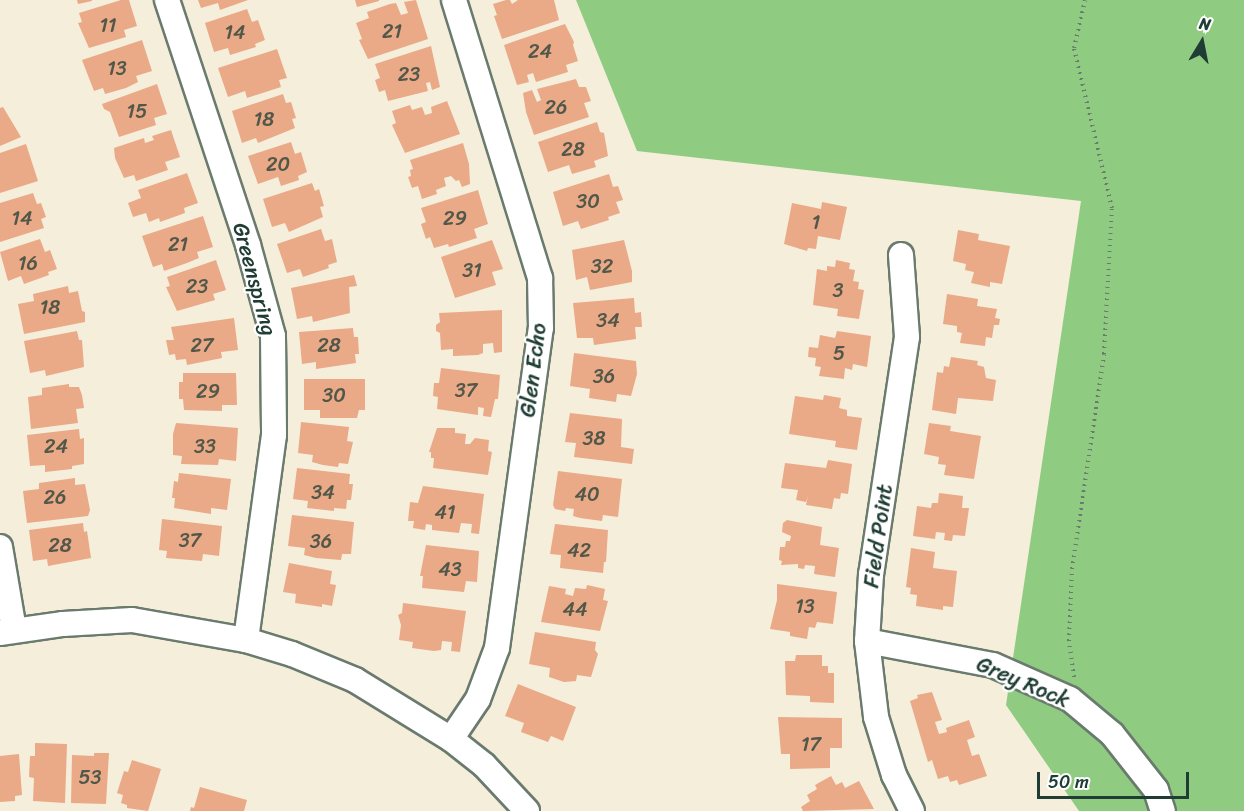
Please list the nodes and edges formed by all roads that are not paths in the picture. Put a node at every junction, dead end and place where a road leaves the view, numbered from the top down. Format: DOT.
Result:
graph roads {
  1 [pos="167,0"];
  2 [pos="454,0"];
  3 [pos="901,255"];
  4 [pos="0,547"];
  5 [pos="7,632"];
  6 [pos="246,640"];
  7 [pos="867,641"];
  8 [pos="450,739"];
  9 [pos="527,811"];
  10 [pos="912,811"];
  11 [pos="1164,811"];
  1 -- 6 [label="street, Greenspring"];
  2 -- 8 [label="street, Glen Echo"];
  3 -- 7 [label="street, Field Point"];
  4 -- 5 [label="street"];
  5 -- 6 [label="street"];
  6 -- 8 [label="street"];
  7 -- 10 [label="street, Field Point"];
  7 -- 11 [label="street, Grey Rock"];
  8 -- 9 [label="street"];
}
